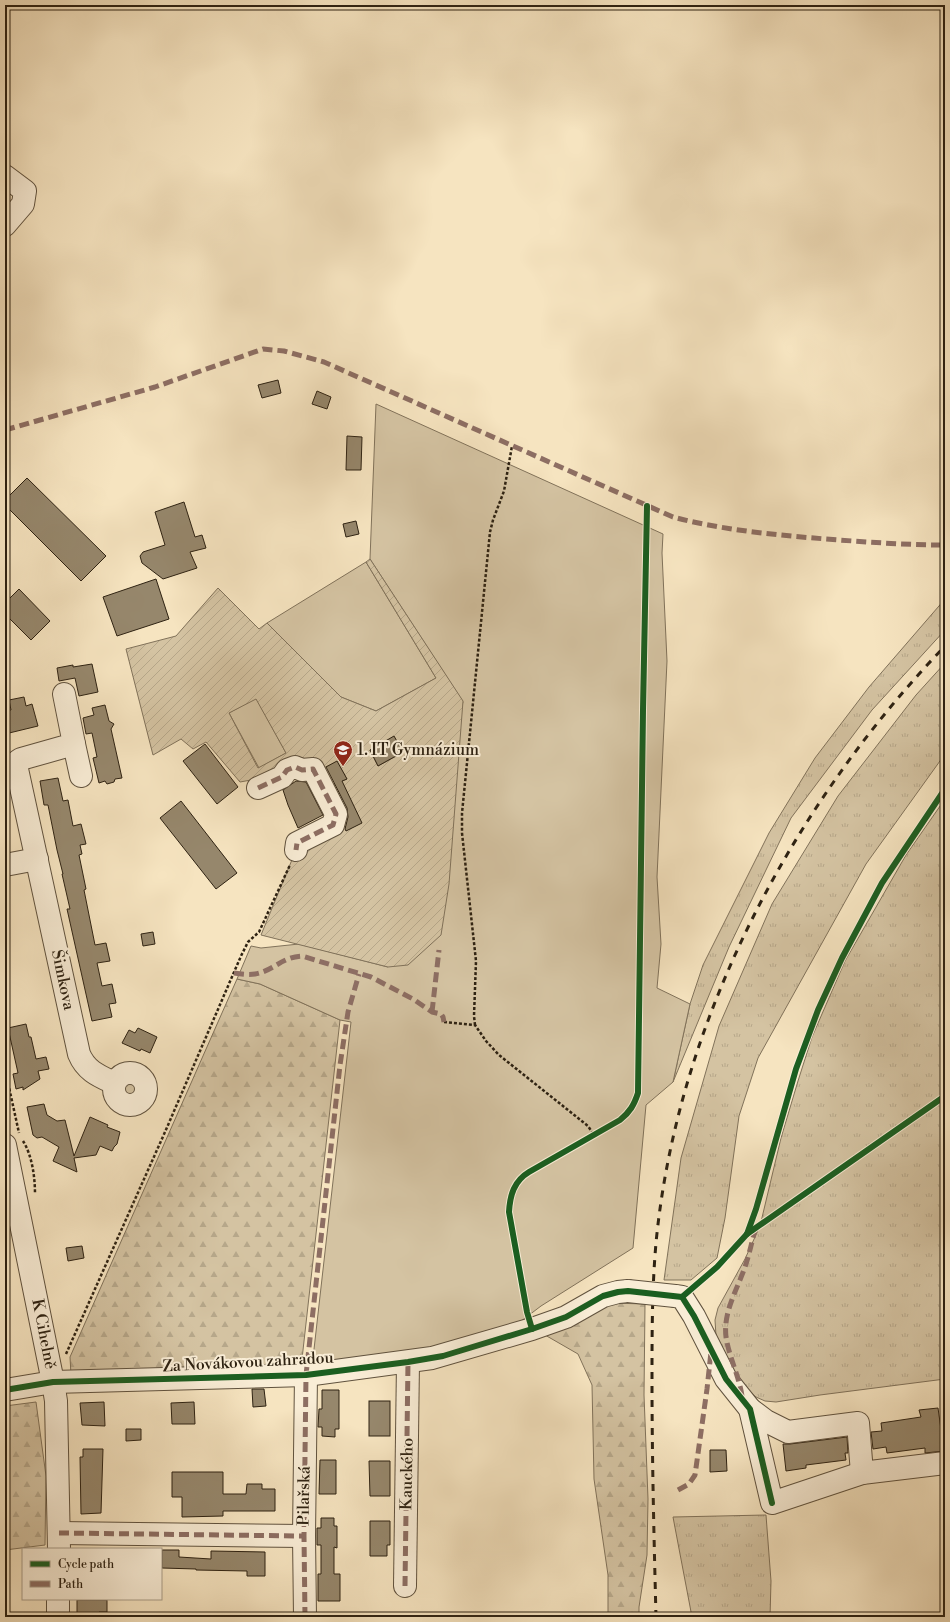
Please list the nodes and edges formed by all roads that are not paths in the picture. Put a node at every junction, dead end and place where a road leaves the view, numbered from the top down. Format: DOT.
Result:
graph roads {
  1 [pos="5,176"];
  2 [pos="5,225"];
  3 [pos="64,694"];
  4 [pos="74,744"];
  5 [pos="81,776"];
  6 [pos="258,788"];
  7 [pos="296,850"];
  8 [pos="36,859"];
  9 [pos="5,865"];
  10 [pos="114,1083"];
  11 [pos="5,1145"];
  12 [pos="408,1362"];
  13 [pos="306,1375"];
  14 [pos="53,1382"];
  15 [pos="5,1390"];
  16 [pos="750,1409"];
  17 [pos="945,1462"];
  18 [pos="862,1473"];
  19 [pos="304,1536"];
  20 [pos="59,1541"];
  21 [pos="406,1586"];
  22 [pos="58,1600"];
  23 [pos="58,1617"];
  24 [pos="305,1617"];
  1 -- 2 [label="street"];
  3 -- 4 [label="street"];
  4 -- 5 [label="street"];
  4 -- 8 [label="street, Šimkova"];
  6 -- 7 [label="street"];
  8 -- 9 [label="street"];
  8 -- 10 [label="street, Šimkova"];
  11 -- 14 [label="street, K Cihelně"];
  12 -- 13 [label="street, Za Novákovou zahradou"];
  12 -- 16 [label="street, Za Novákovou zahradou, bridge"];
  12 -- 21 [label="street, Kauckého"];
  13 -- 14 [label="street, Za Novákovou zahradou"];
  13 -- 19 [label="street, Pilařská"];
  14 -- 15 [label="street, Za Novákovou zahradou"];
  14 -- 20 [label="street, K Cihelně"];
  16 -- 18 [label="street"];
  16 -- 18 [label="street"];
  17 -- 18 [label="street"];
  19 -- 20 [label="street"];
  19 -- 24 [label="street, Pilařská"];
  22 -- 23 [label="street"];
}
